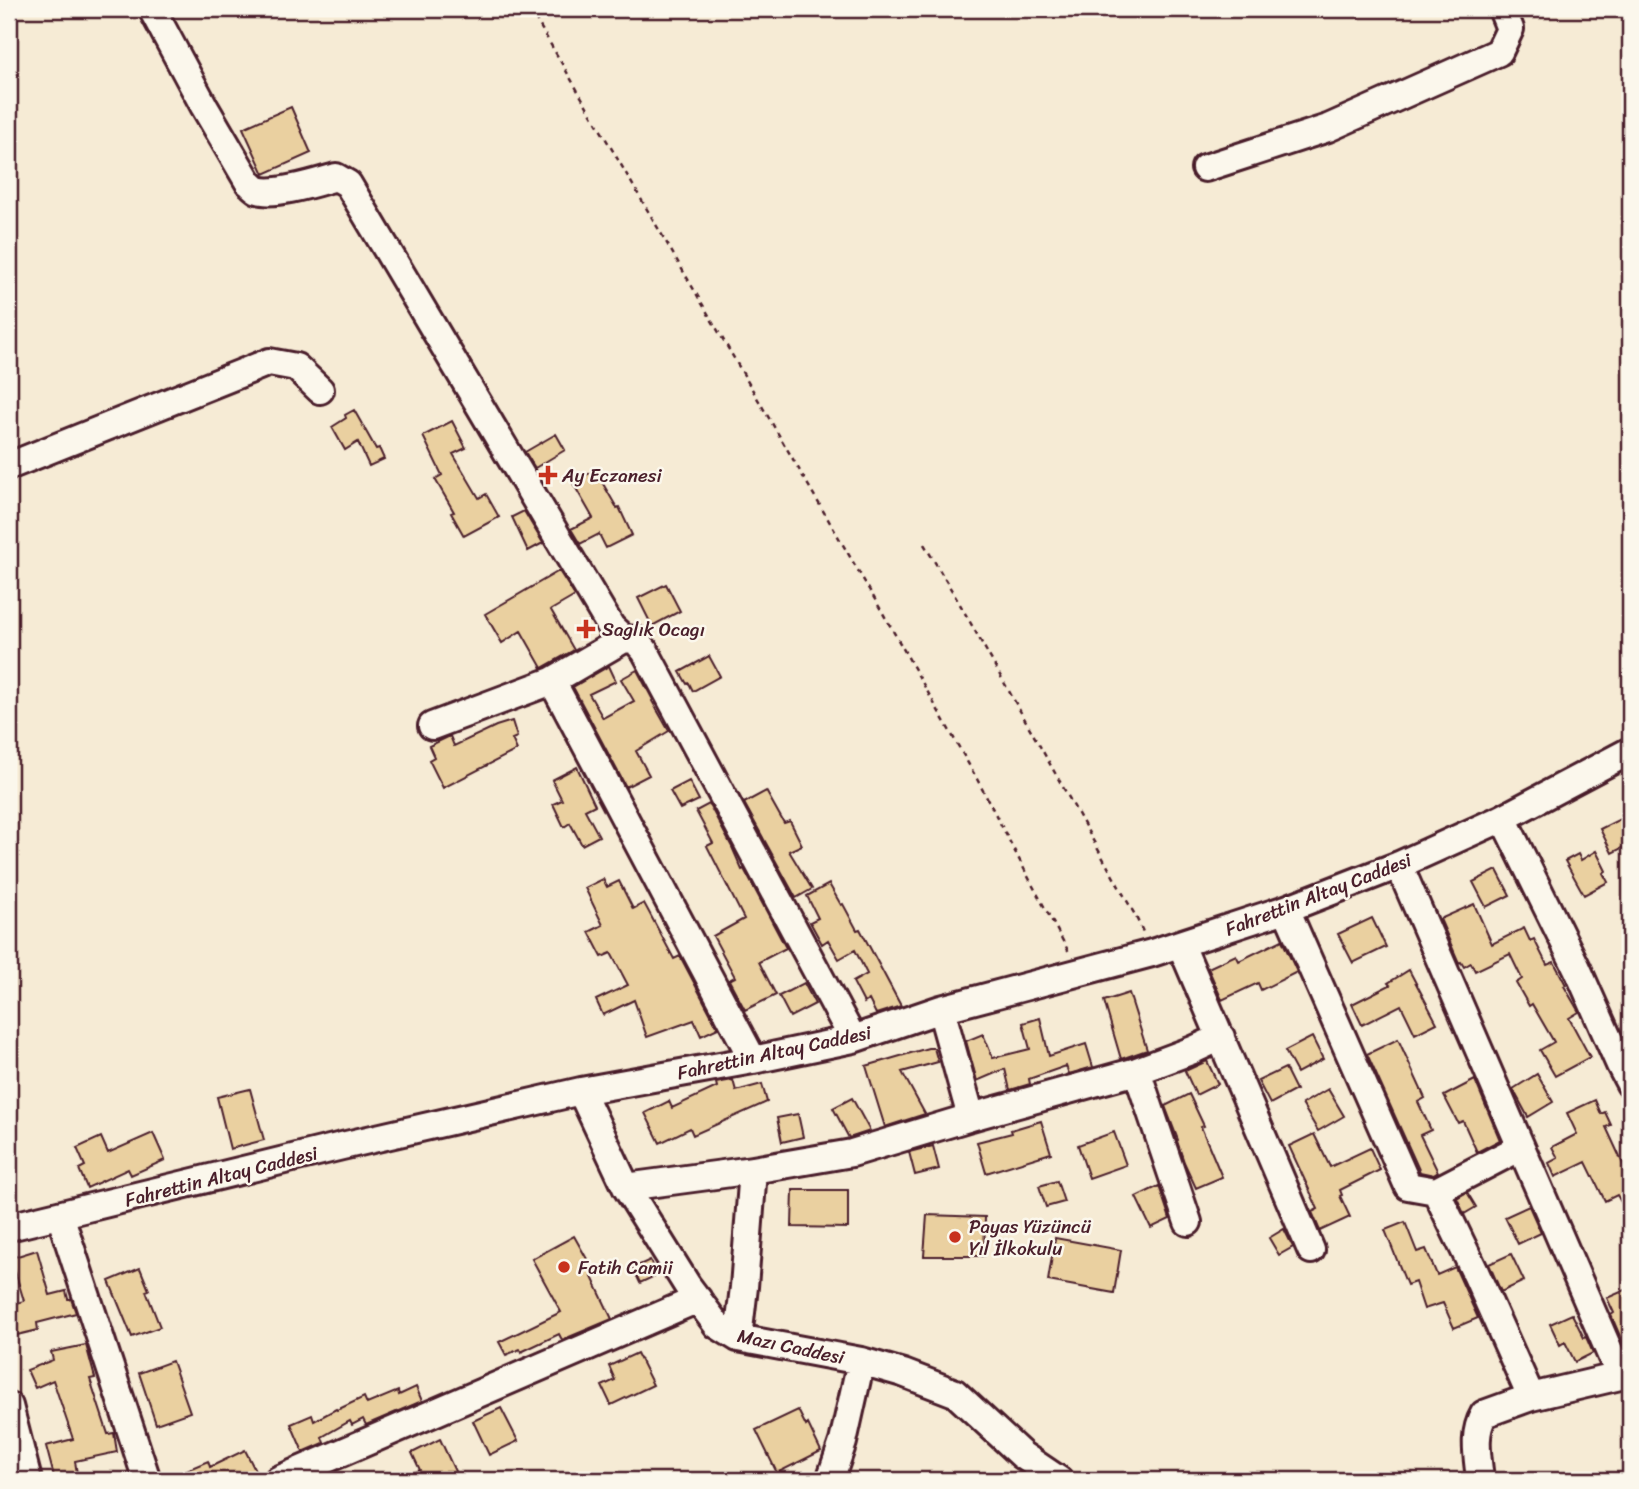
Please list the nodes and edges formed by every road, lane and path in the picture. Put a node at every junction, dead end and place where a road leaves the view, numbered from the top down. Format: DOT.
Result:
graph roads {
  1 [pos="152,9"];
  2 [pos="530,9"];
  3 [pos="1502,9"];
  4 [pos="1205,168"];
  5 [pos="320,390"];
  6 [pos="9,466"];
  7 [pos="924,544"];
  8 [pos="624,639"];
  9 [pos="552,681"];
  10 [pos="432,726"];
  11 [pos="1630,751"];
  12 [pos="1503,818"];
  13 [pos="1399,865"];
  14 [pos="1286,909"];
  15 [pos="1181,944"];
  16 [pos="1152,953"];
  17 [pos="1081,972"];
  18 [pos="942,1009"];
  19 [pos="1222,1037"];
  20 [pos="853,1038"];
  21 [pos="752,1060"];
  22 [pos="1137,1071"];
  23 [pos="1630,1084"];
  24 [pos="581,1091"];
  25 [pos="971,1117"];
  26 [pos="1521,1147"];
  27 [pos="753,1170"];
  28 [pos="626,1187"];
  29 [pos="1436,1191"];
  30 [pos="60,1215"];
  31 [pos="1188,1222"];
  32 [pos="9,1227"];
  33 [pos="1311,1250"];
  34 [pos="698,1299"];
  35 [pos="738,1338"];
  36 [pos="861,1362"];
  37 [pos="1625,1374"];
  38 [pos="1531,1397"];
  39 [pos="9,1406"];
  40 [pos="28,1480"];
  41 [pos="147,1480"];
  42 [pos="278,1480"];
  43 [pos="830,1480"];
  44 [pos="1059,1480"];
  45 [pos="1480,1480"];
  1 -- 8 [label="street"];
  2 -- 17 [label="path"];
  3 -- 4 [label="street"];
  5 -- 6 [label="street"];
  7 -- 16 [label="path"];
  8 -- 9 [label="street"];
  8 -- 20 [label="street"];
  9 -- 10 [label="street"];
  9 -- 21 [label="street"];
  11 -- 12 [label="street, Fahrettin Altay Caddesi"];
  12 -- 13 [label="street, Fahrettin Altay Caddesi"];
  12 -- 23 [label="street"];
  13 -- 14 [label="street, Fahrettin Altay Caddesi"];
  13 -- 26 [label="street"];
  14 -- 15 [label="street, Fahrettin Altay Caddesi"];
  14 -- 29 [label="street"];
  15 -- 16 [label="street, Fahrettin Altay Caddesi"];
  15 -- 19 [label="street"];
  16 -- 17 [label="street, Fahrettin Altay Caddesi"];
  17 -- 18 [label="street, Fahrettin Altay Caddesi"];
  18 -- 20 [label="street, Fahrettin Altay Caddesi"];
  18 -- 25 [label="street"];
  19 -- 22 [label="street"];
  19 -- 33 [label="street"];
  20 -- 21 [label="street, Fahrettin Altay Caddesi"];
  21 -- 24 [label="street, Fahrettin Altay Caddesi"];
  22 -- 25 [label="street"];
  22 -- 31 [label="street"];
  24 -- 28 [label="street, Mazı Caddesi"];
  24 -- 30 [label="street, Fahrettin Altay Caddesi"];
  25 -- 27 [label="street"];
  26 -- 29 [label="street"];
  26 -- 37 [label="street"];
  27 -- 28 [label="street"];
  27 -- 35 [label="street"];
  28 -- 34 [label="street, Mazı Caddesi"];
  29 -- 38 [label="street"];
  30 -- 32 [label="street, Fahrettin Altay Caddesi"];
  30 -- 41 [label="street"];
  34 -- 35 [label="street, Mazı Caddesi"];
  34 -- 42 [label="street"];
  35 -- 36 [label="street, Mazı Caddesi"];
  36 -- 43 [label="street"];
  36 -- 44 [label="street, Mazı Caddesi"];
  37 -- 38 [label="street"];
  38 -- 45 [label="street"];
  39 -- 40 [label="street"];
}
